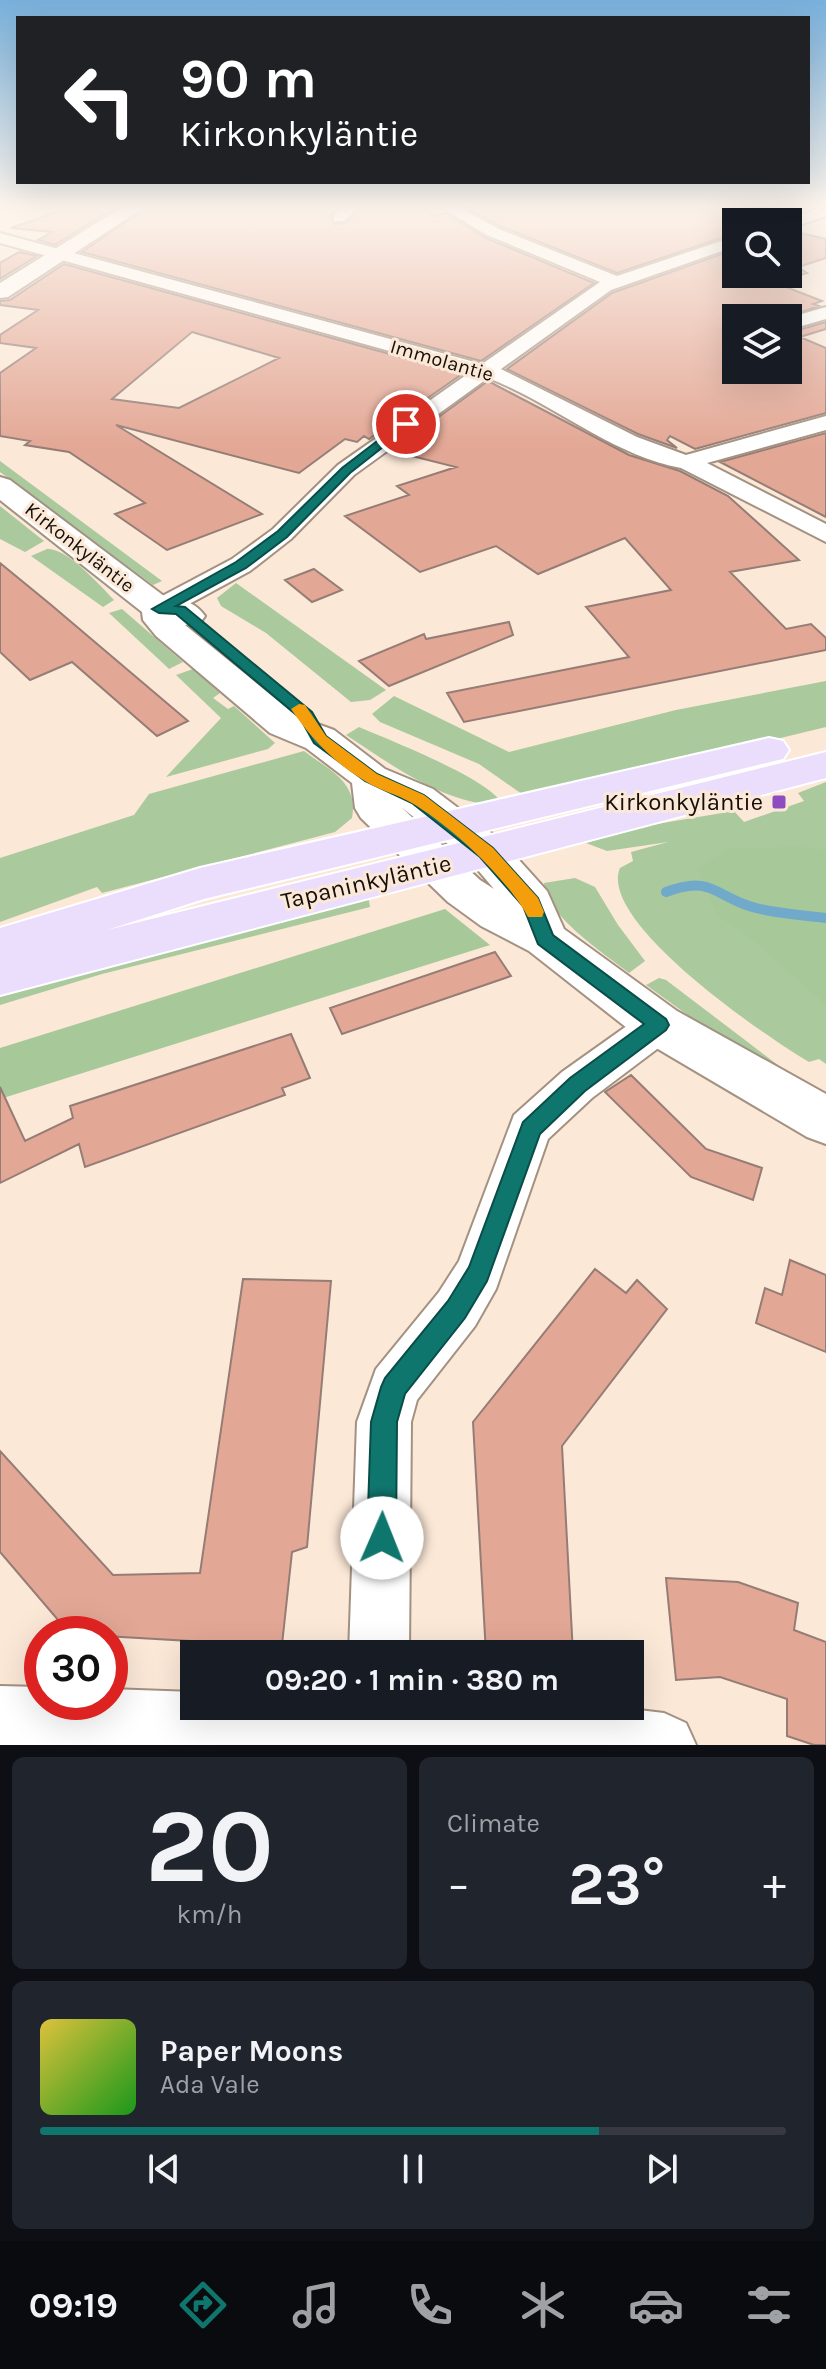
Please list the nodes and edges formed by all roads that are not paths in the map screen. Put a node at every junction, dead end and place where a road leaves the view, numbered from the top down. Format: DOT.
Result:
graph roads {
  1 [pos="173,285"];
  2 [pos="607,285"];
  3 [pos="826,313"];
  4 [pos="802,320"];
  5 [pos="802,326"];
  6 [pos="826,334"];
  7 [pos="485,371"];
  8 [pos="826,423"];
  9 [pos="687,462"];
  10 [pos="0,486"];
  11 [pos="826,534"];
  12 [pos="159,609"];
  13 [pos="826,736"];
  14 [pos="826,765"];
  15 [pos="371,778"];
  16 [pos="453,824"];
  17 [pos="419,851"];
  18 [pos="487,852"];
  19 [pos="545,939"];
  20 [pos="0,946"];
  21 [pos="0,976"];
  22 [pos="659,1025"];
  23 [pos="826,1121"];
  24 [pos="379,1640"];
  25 [pos="0,1717"];
  26 [pos="180,1717"];
  27 [pos="402,1720"];
  28 [pos="664,1745"];
  1 -- 7 [label="street, Immolantie"];
  2 -- 7 [label="street"];
  3 -- 4 [label="street"];
  5 -- 6 [label="street"];
  7 -- 9 [label="street, Immolantie"];
  7 -- 12 [label="street"];
  8 -- 9 [label="street"];
  9 -- 11 [label="street, Immolantie"];
  10 -- 12 [label="street, Kirkonkyläntie"];
  12 -- 15 [label="street, Kirkonkyläntie"];
  13 -- 16 [label="main road, Tapaninkyläntie"];
  14 -- 18 [label="main road, Tapaninkyläntie"];
  15 -- 16 [label="street, Kirkonkyläntie"];
  15 -- 17 [label="street"];
  16 -- 17 [label="main road, Tapaninkyläntie"];
  16 -- 18 [label="street, Kirkonkyläntie"];
  17 -- 18 [label="main road, Tapaninkyläntie"];
  17 -- 19 [label="street"];
  17 -- 20 [label="main road, Tapaninkyläntie"];
  17 -- 21 [label="main road, Tapaninkyläntie"];
  18 -- 19 [label="street, Kirkonkyläntie"];
  19 -- 22 [label="street"];
  22 -- 23 [label="street"];
  22 -- 24 [label="street"];
  25 -- 26 [label="street"];
  27 -- 28 [label="street"];
}
